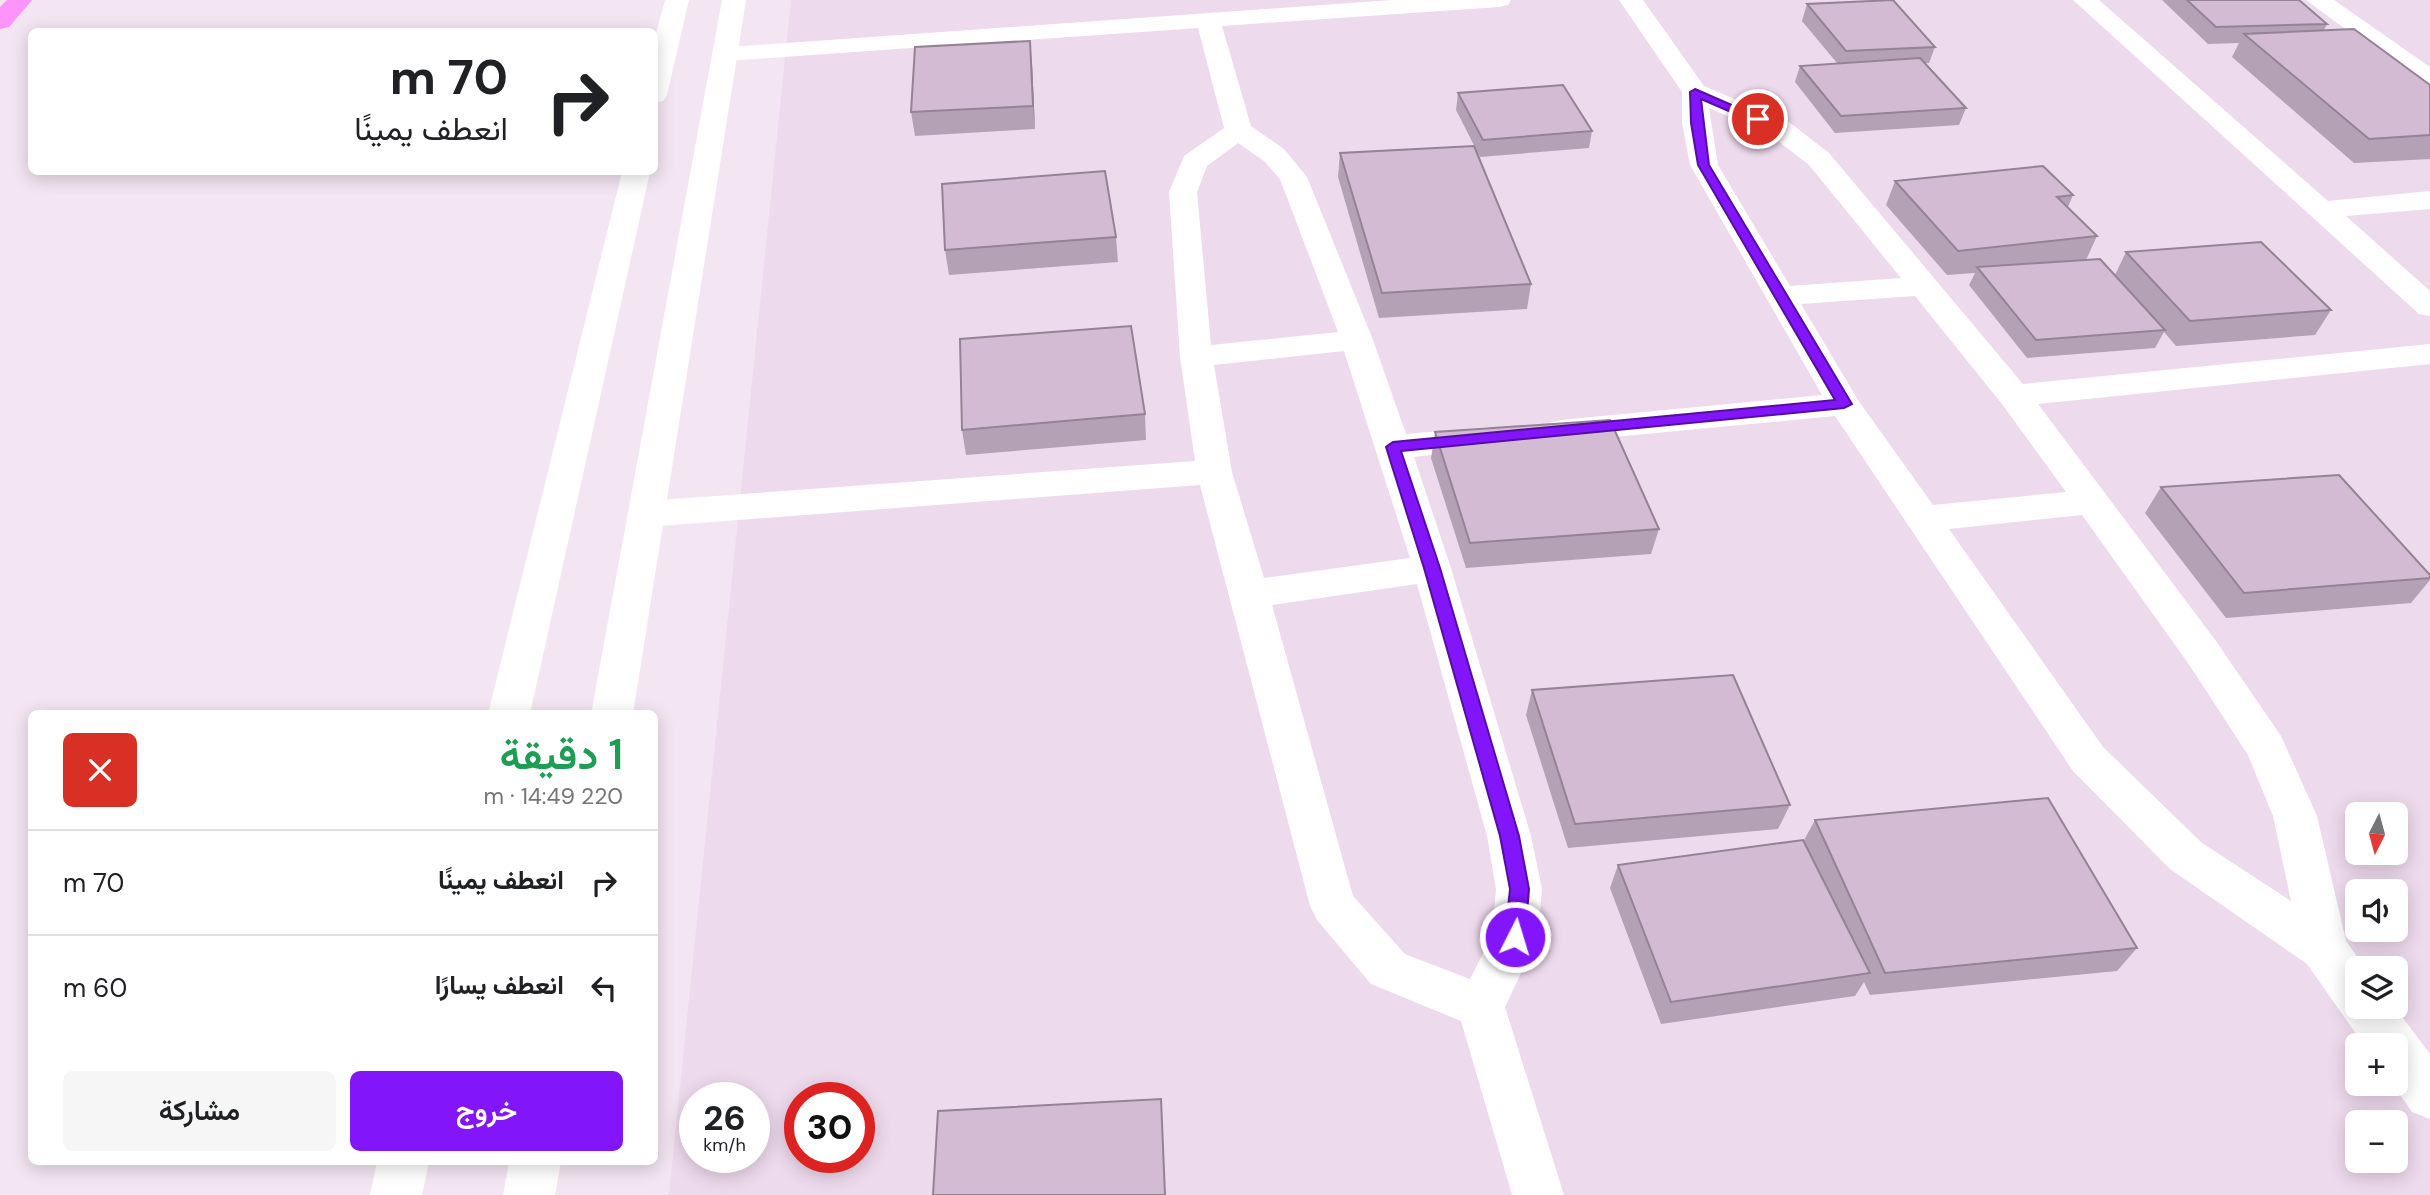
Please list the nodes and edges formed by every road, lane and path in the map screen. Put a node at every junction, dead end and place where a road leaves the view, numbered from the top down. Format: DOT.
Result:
graph roads {
  1 [pos="20,0"];
  2 [pos="677,0"];
  3 [pos="734,0"];
  4 [pos="1499,0"];
  5 [pos="1631,0"];
  6 [pos="2085,0"];
  7 [pos="2318,0"];
  8 [pos="1208,20"];
  9 [pos="0,22"];
  10 [pos="725,53"];
  11 [pos="658,78"];
  12 [pos="2430,79"];
  13 [pos="1695,92"];
  14 [pos="1238,130"];
  15 [pos="635,175"];
  16 [pos="2430,200"];
  17 [pos="2320,210"];
  18 [pos="1925,286"];
  19 [pos="1782,296"];
  20 [pos="2430,307"];
  21 [pos="1357,340"];
  22 [pos="2430,354"];
  23 [pos="1196,357"];
  24 [pos="2014,396"];
  25 [pos="1844,404"];
  26 [pos="1393,447"];
  27 [pos="1214,472"];
  28 [pos="2091,502"];
  29 [pos="646,514"];
  30 [pos="1922,519"];
  31 [pos="1432,568"];
  32 [pos="1250,594"];
  33 [pos="510,710"];
  34 [pos="613,710"];
  35 [pos="2324,949"];
  36 [pos="2345,978"];
  37 [pos="1481,1006"];
  38 [pos="2408,1064"];
  39 [pos="2430,1095"];
  40 [pos="402,1165"];
  41 [pos="534,1165"];
  42 [pos="396,1195"];
  43 [pos="529,1195"];
  44 [pos="1538,1195"];
  1 -- 9 [label="main road"];
  2 -- 11 [label="street"];
  3 -- 10 [label="street"];
  4 -- 8 [label="street"];
  5 -- 13 [label="street"];
  6 -- 17 [label="street"];
  7 -- 12 [label="street"];
  8 -- 10 [label="street"];
  8 -- 14 [label="street"];
  10 -- 29 [label="street"];
  13 -- 18 [label="street"];
  13 -- 19 [label="street"];
  14 -- 21 [label="street"];
  14 -- 23 [label="street"];
  15 -- 33 [label="street"];
  16 -- 17 [label="street"];
  17 -- 20 [label="street"];
  18 -- 19 [label="street"];
  18 -- 24 [label="street"];
  19 -- 25 [label="street"];
  21 -- 23 [label="street"];
  21 -- 26 [label="street"];
  22 -- 24 [label="street"];
  23 -- 27 [label="street"];
  24 -- 28 [label="street"];
  25 -- 26 [label="street"];
  25 -- 30 [label="street"];
  26 -- 31 [label="street"];
  27 -- 29 [label="street"];
  27 -- 32 [label="street"];
  28 -- 30 [label="street"];
  28 -- 35 [label="street"];
  29 -- 34 [label="street"];
  30 -- 35 [label="street"];
  31 -- 32 [label="street"];
  31 -- 37 [label="street"];
  32 -- 37 [label="street"];
  35 -- 36 [label="street"];
  37 -- 44 [label="street"];
  38 -- 39 [label="street"];
  40 -- 42 [label="street"];
  41 -- 43 [label="street"];
}
